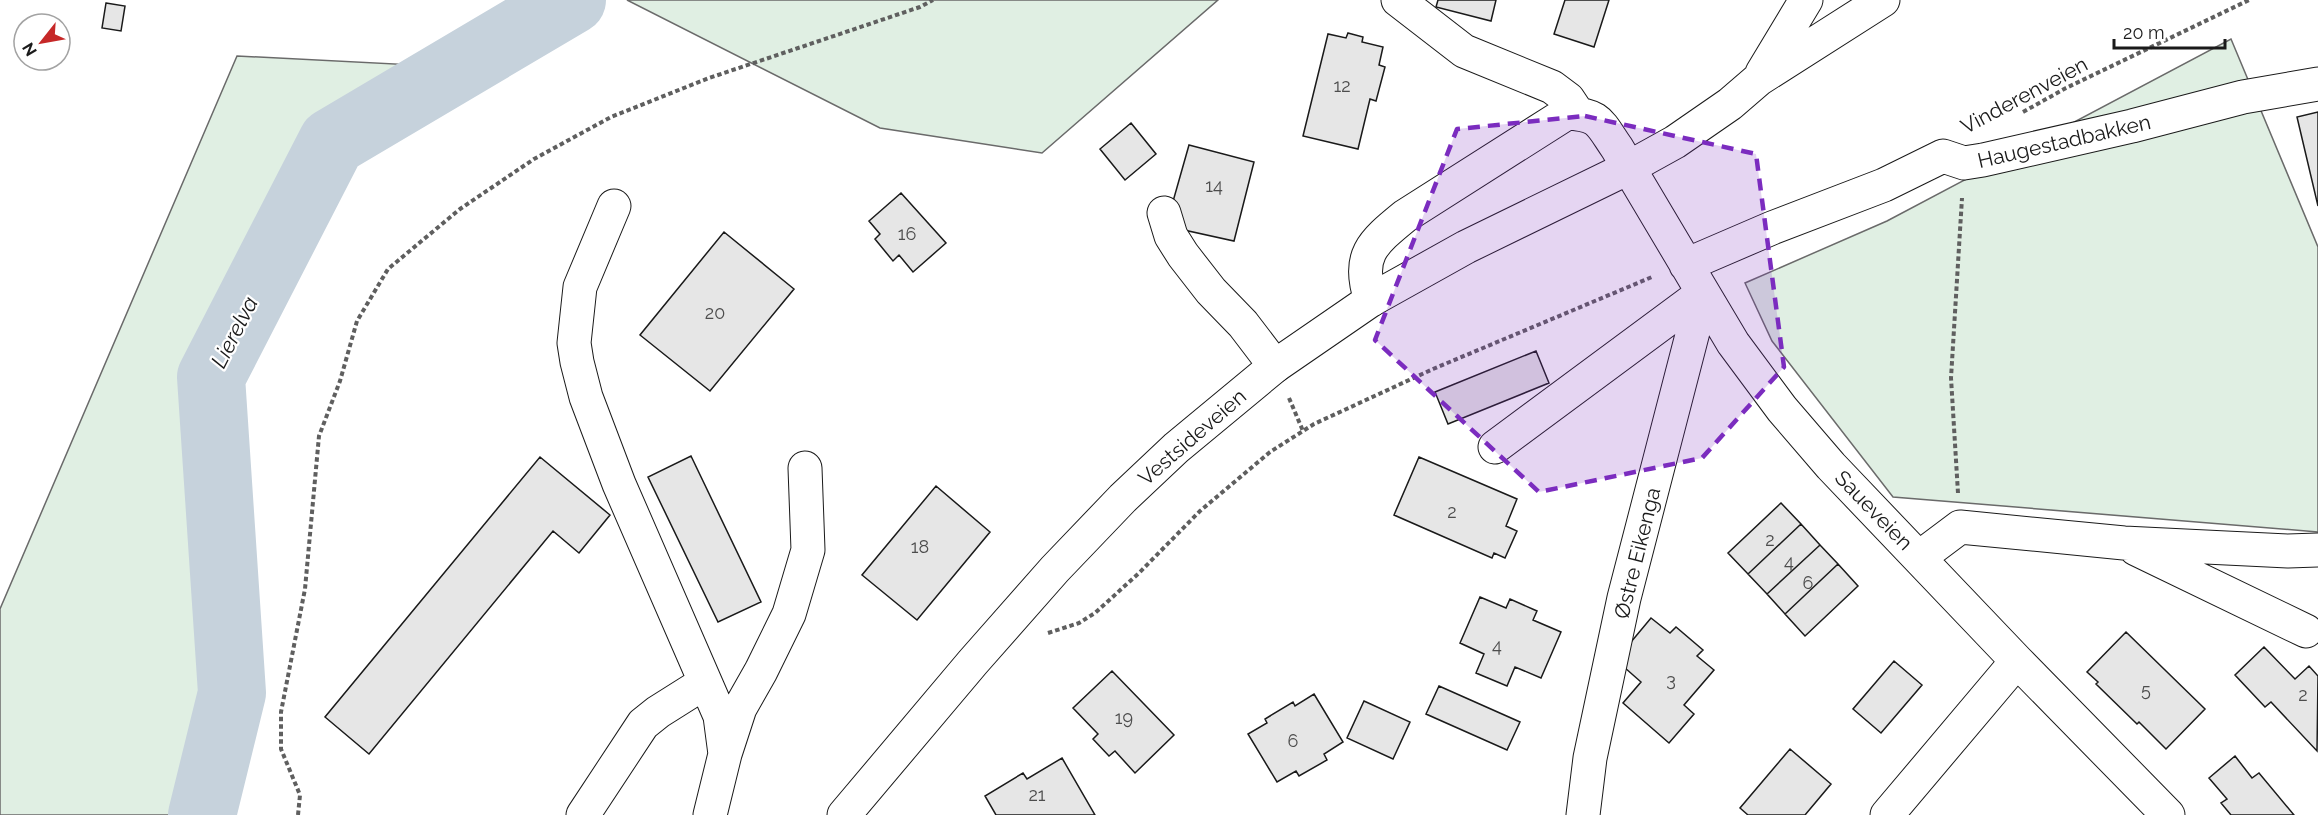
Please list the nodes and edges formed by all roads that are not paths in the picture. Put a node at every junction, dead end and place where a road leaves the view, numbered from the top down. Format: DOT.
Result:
graph roads {
  1 [pos="1398,0"];
  2 [pos="1806,0"];
  3 [pos="1882,0"];
  4 [pos="1759,79"];
  5 [pos="2318,84"];
  6 [pos="1578,114"];
  7 [pos="1628,168"];
  8 [pos="614,206"];
  9 [pos="1164,213"];
  10 [pos="1686,265"];
  11 [pos="1703,293"];
  12 [pos="1371,300"];
  13 [pos="1275,366"];
  14 [pos="1495,447"];
  15 [pos="805,468"];
  16 [pos="2124,543"];
  17 [pos="2318,550"];
  18 [pos="1920,558"];
  19 [pos="2306,631"];
  20 [pos="2017,661"];
  21 [pos="704,683"];
  22 [pos="725,754"];
  23 [pos="583,815"];
  24 [pos="710,815"];
  25 [pos="844,815"];
  26 [pos="1583,815"];
  27 [pos="1887,815"];
  28 [pos="2168,815"];
  1 -- 6 [label="street"];
  2 -- 4 [label="street, Vestsideveien"];
  3 -- 4 [label="street, Vestsideveien"];
  4 -- 7 [label="street, Vestsideveien"];
  5 -- 10 [label="street, Haugestadbakken"];
  6 -- 7 [label="street"];
  6 -- 12 [label="street"];
  7 -- 10 [label="street, Saueveien"];
  7 -- 12 [label="street, Vestsideveien"];
  8 -- 21 [label="street"];
  9 -- 13 [label="street"];
  10 -- 11 [label="street, Saueveien"];
  11 -- 14 [label="street"];
  11 -- 18 [label="street, Saueveien"];
  11 -- 26 [label="street, Østre Eikenga"];
  12 -- 13 [label="street, Vestsideveien"];
  13 -- 25 [label="street, Vestsideveien"];
  15 -- 22 [label="street"];
  16 -- 17 [label="street"];
  16 -- 18 [label="street"];
  16 -- 19 [label="street"];
  18 -- 20 [label="street, Saueveien"];
  20 -- 27 [label="street"];
  20 -- 28 [label="street, Saueveien"];
  21 -- 22 [label="street"];
  21 -- 23 [label="street"];
  22 -- 24 [label="street"];
}
